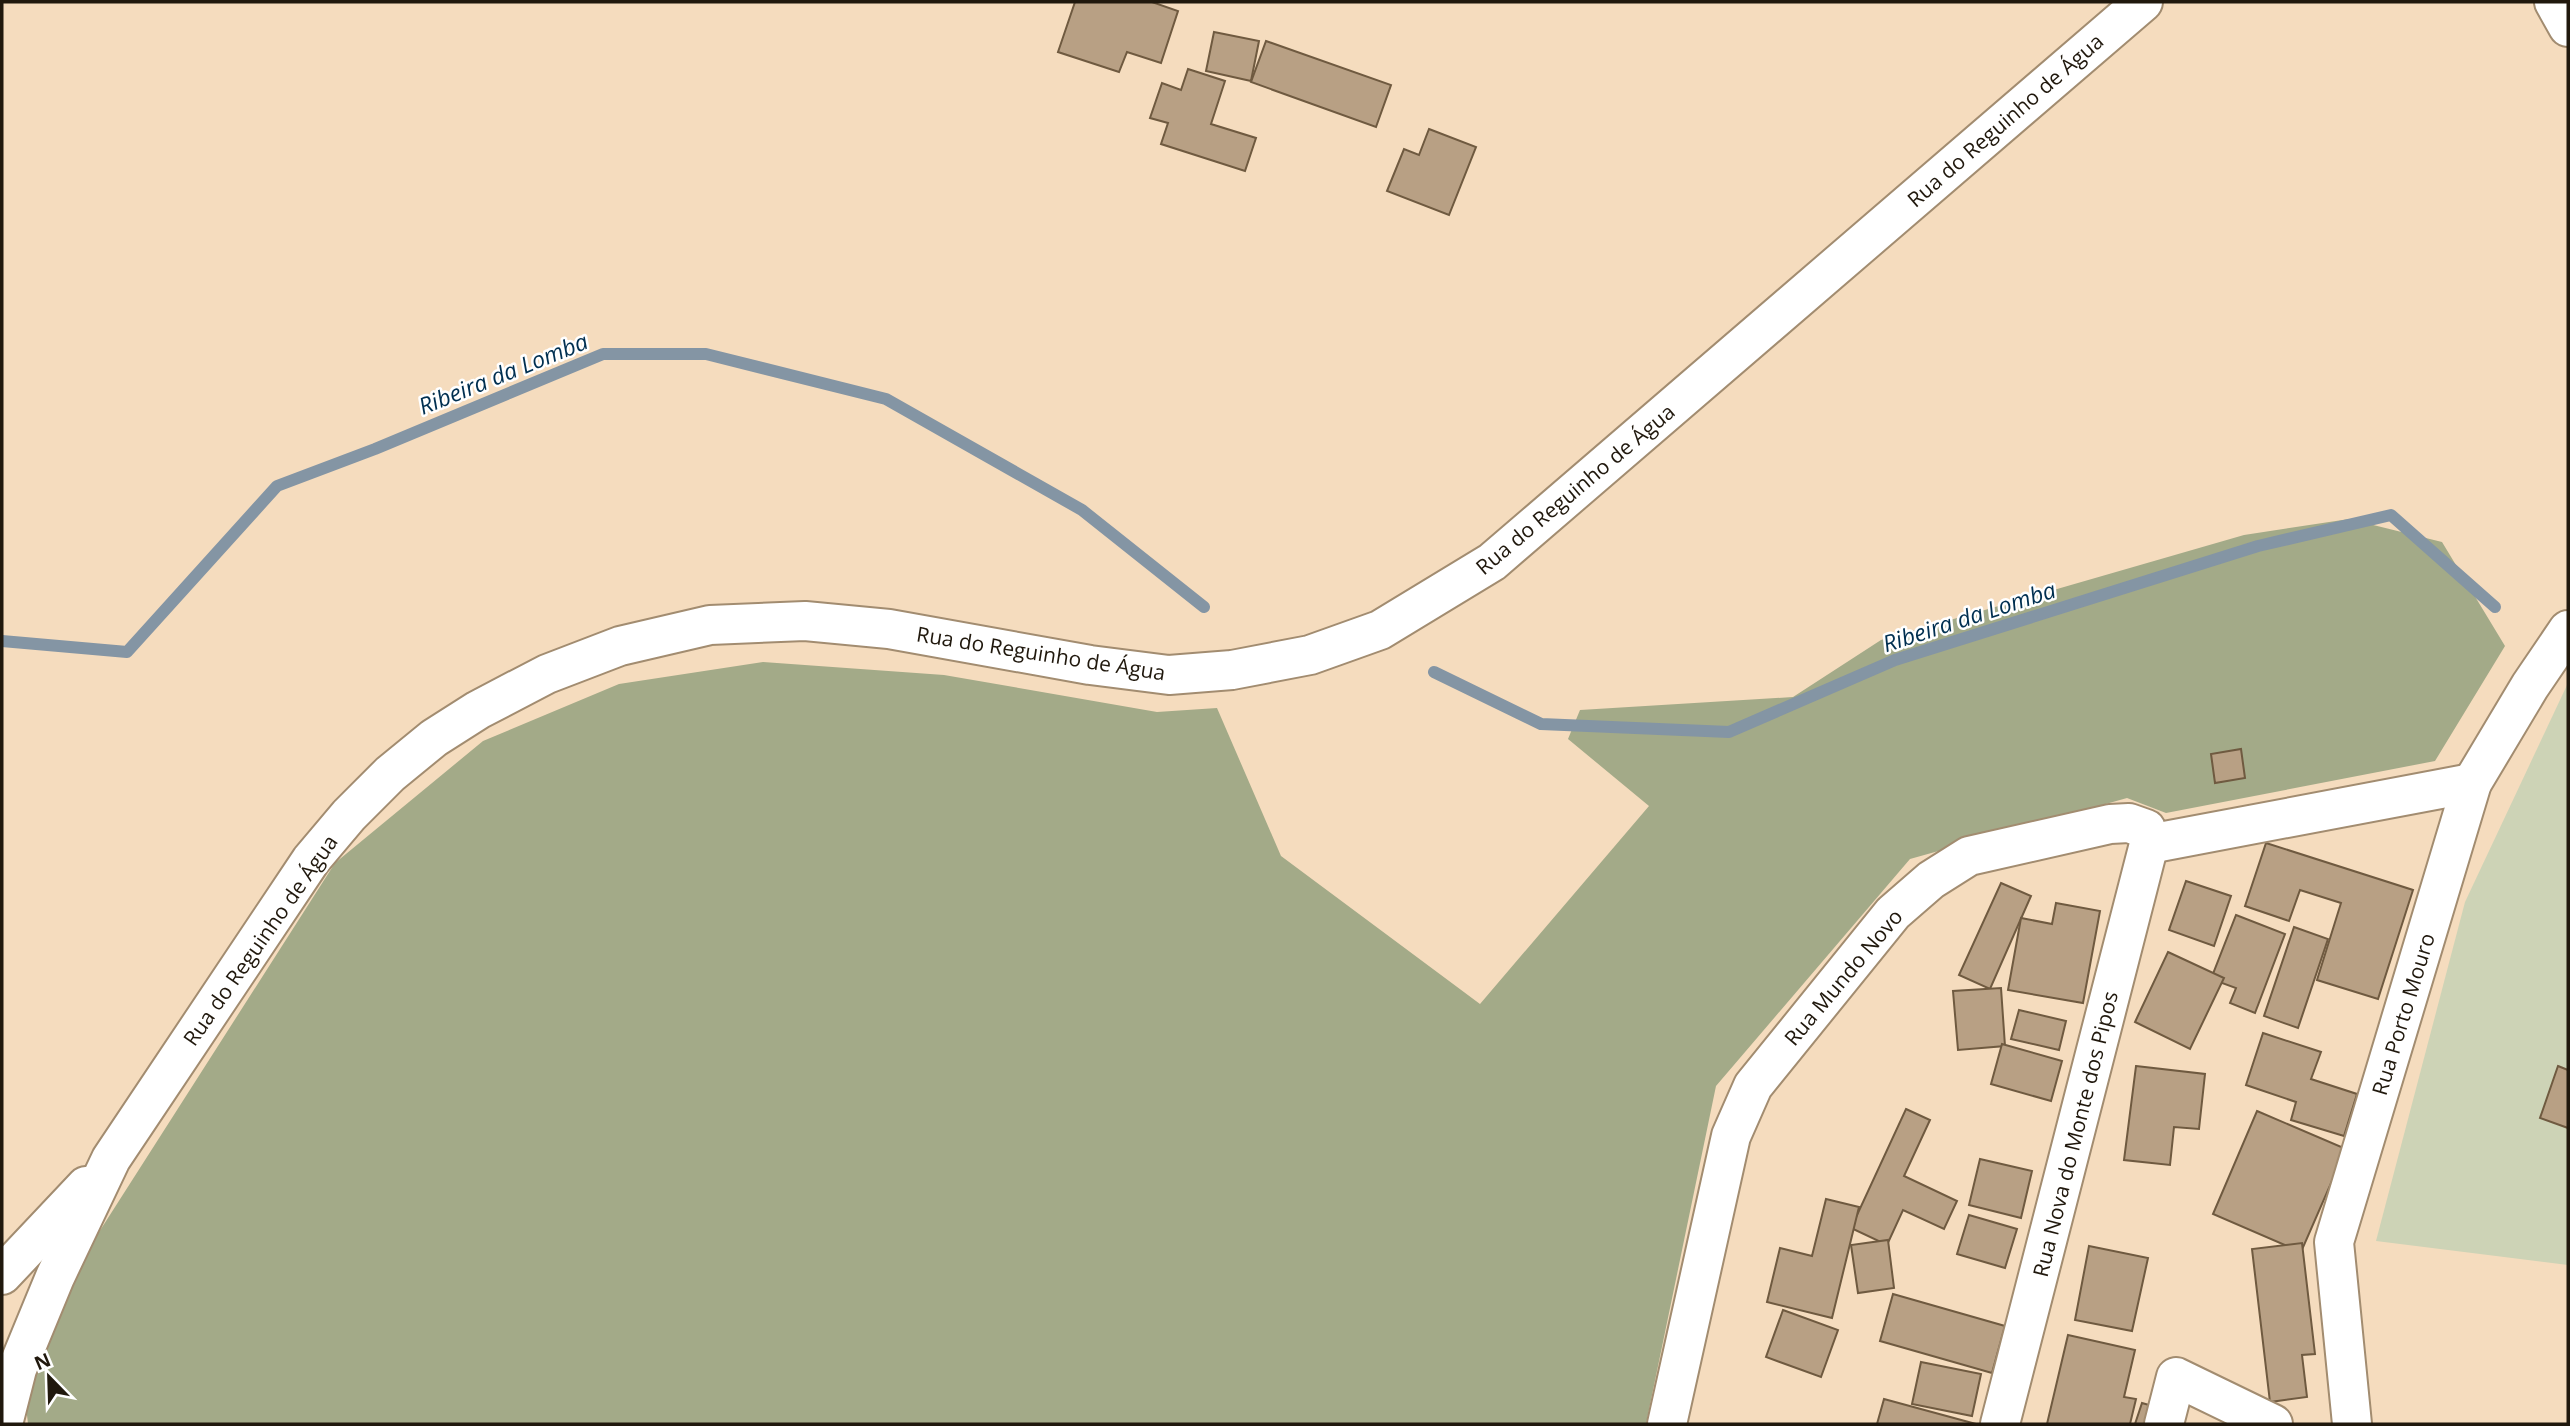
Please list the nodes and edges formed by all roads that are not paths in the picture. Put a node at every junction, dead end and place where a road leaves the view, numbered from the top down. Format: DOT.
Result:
graph roads {
  1 [pos="2143,2"];
  2 [pos="2554,2"];
  3 [pos="2568,27"];
  4 [pos="2568,630"];
  5 [pos="2472,783"];
  6 [pos="2149,844"];
  7 [pos="111,1159"];
  8 [pos="2,1275"];
  9 [pos="3,1424"];
  10 [pos="1667,1424"];
  11 [pos="2000,1424"];
  12 [pos="2164,1424"];
  13 [pos="2273,1424"];
  14 [pos="2352,1424"];
  1 -- 7 [label="street, Rua do Reguinho de Água"];
  2 -- 3 [label="street"];
  4 -- 5 [label="street, Rua Porto Mouro"];
  5 -- 6 [label="street"];
  5 -- 14 [label="street, Rua Porto Mouro"];
  6 -- 10 [label="street, Rua Mundo Novo"];
  6 -- 11 [label="street, Rua Nova do Monte dos Pipos"];
  7 -- 8 [label="street, Rua do Reguinho de Água"];
  7 -- 9 [label="street, Rua do Reguinho de Água"];
  12 -- 13 [label="street"];
}
